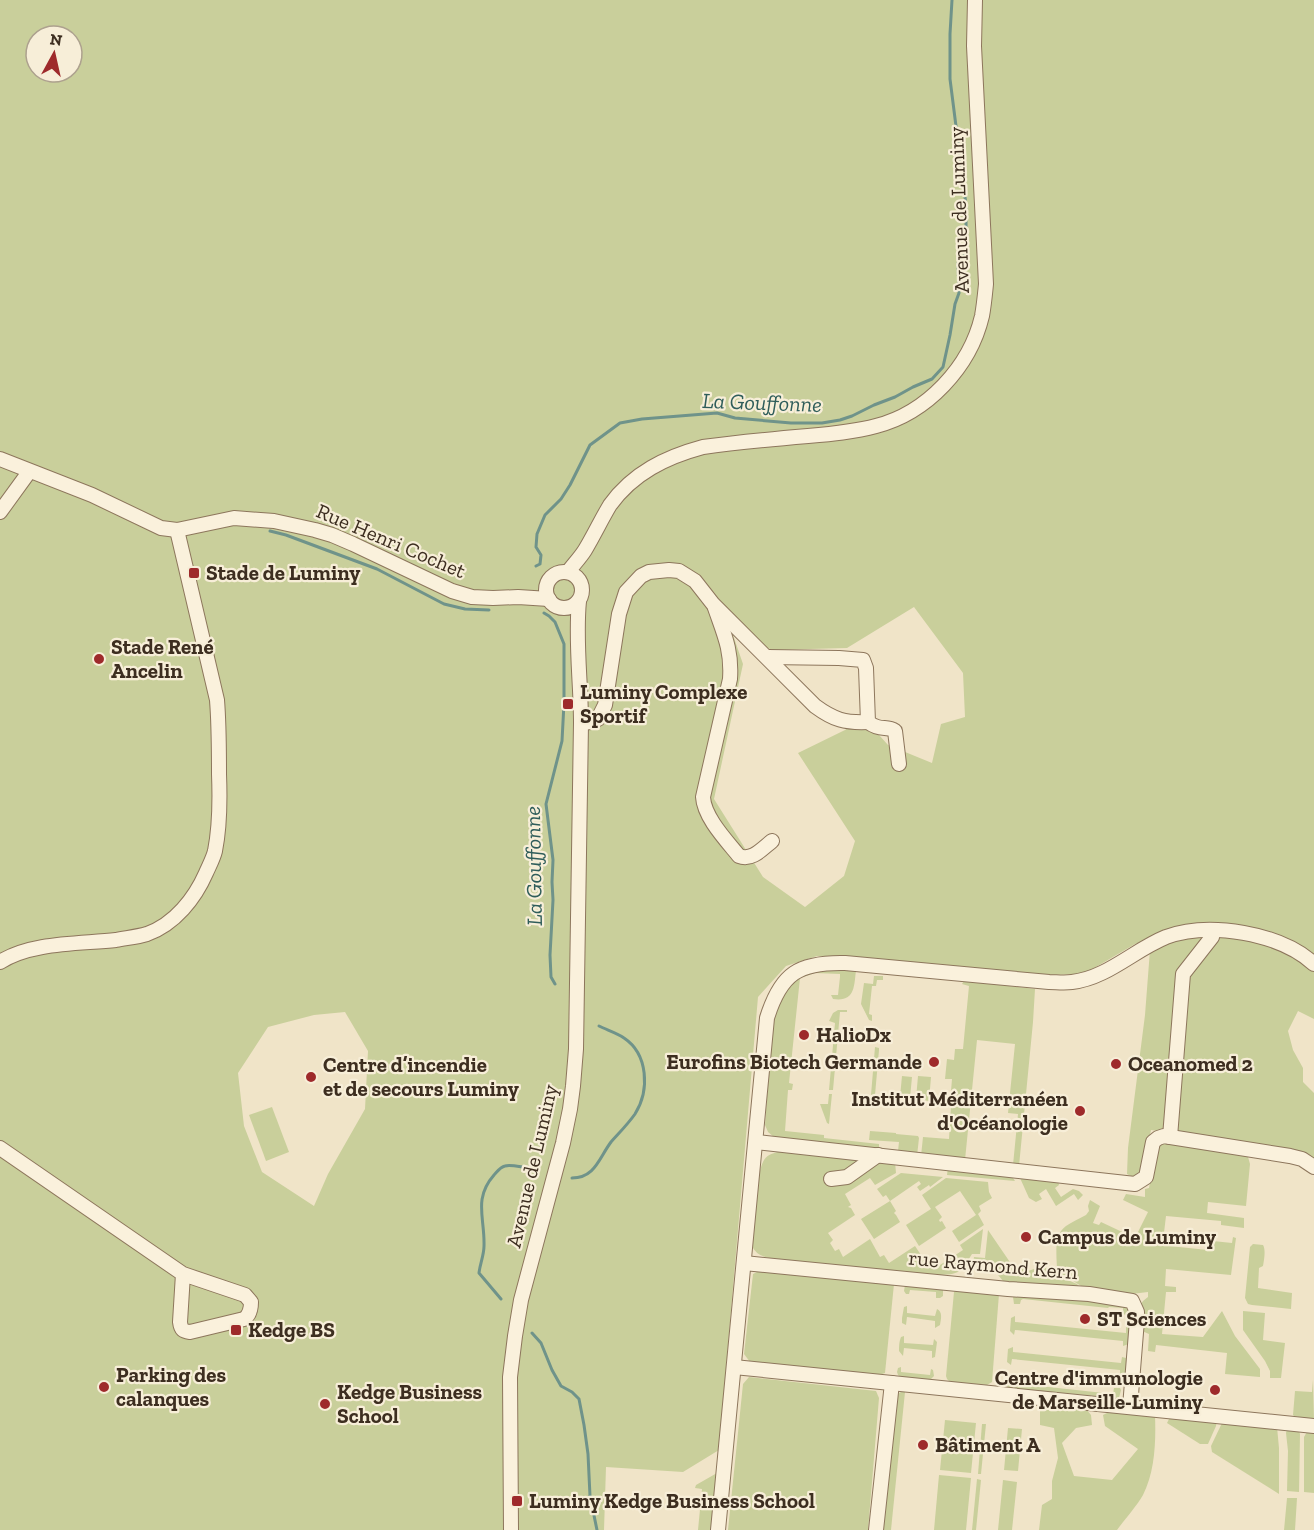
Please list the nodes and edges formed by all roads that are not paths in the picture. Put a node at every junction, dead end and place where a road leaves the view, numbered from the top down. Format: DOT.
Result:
graph roads {
  1 [pos="975,0"];
  2 [pos="0,459"];
  3 [pos="29,472"];
  4 [pos="0,512"];
  5 [pos="177,530"];
  6 [pos="573,576"];
  7 [pos="547,585"];
  8 [pos="518,597"];
  9 [pos="549,599"];
  10 [pos="579,601"];
  11 [pos="713,604"];
  12 [pos="564,608"];
  13 [pos="577,630"];
  14 [pos="768,657"];
  15 [pos="868,722"];
  16 [pos="581,723"];
  17 [pos="899,764"];
  18 [pos="772,841"];
  19 [pos="1213,930"];
  20 [pos="0,962"];
  21 [pos="1314,964"];
  22 [pos="1170,1137"];
  23 [pos="756,1142"];
  24 [pos="0,1148"];
  25 [pos="878,1155"];
  26 [pos="1314,1167"];
  27 [pos="831,1179"];
  28 [pos="744,1263"];
  29 [pos="183,1274"];
  30 [pos="734,1367"];
  31 [pos="892,1383"];
  32 [pos="1130,1407"];
  33 [pos="1314,1426"];
  34 [pos="510,1530"];
  35 [pos="718,1530"];
  36 [pos="876,1530"];
  1 -- 6 [label="street, Avenue de Luminy"];
  2 -- 3 [label="street"];
  3 -- 4 [label="street"];
  3 -- 5 [label="street"];
  5 -- 8 [label="street, Rue Henri Cochet"];
  5 -- 20 [label="street"];
  6 -- 7 [label="street"];
  6 -- 10 [label="street"];
  7 -- 8 [label="street, Rue Henri Cochet"];
  7 -- 9 [label="street"];
  8 -- 9 [label="street, Rue Henri Cochet"];
  9 -- 12 [label="street"];
  10 -- 12 [label="street"];
  10 -- 13 [label="street, Avenue de Luminy"];
  11 -- 14 [label="street"];
  11 -- 16 [label="street"];
  11 -- 18 [label="street"];
  12 -- 13 [label="street, Avenue de Luminy"];
  13 -- 16 [label="street, Avenue de Luminy"];
  14 -- 15 [label="street"];
  14 -- 15 [label="street"];
  15 -- 17 [label="street"];
  16 -- 34 [label="street, Avenue de Luminy"];
  19 -- 21 [label="street"];
  19 -- 22 [label="street"];
  19 -- 23 [label="street"];
  22 -- 25 [label="street"];
  22 -- 26 [label="street"];
  23 -- 25 [label="street"];
  23 -- 28 [label="street"];
  24 -- 29 [label="street"];
  25 -- 27 [label="street"];
  28 -- 30 [label="street"];
  28 -- 32 [label="street, rue Raymond Kern"];
  29 -- 29 [label="street"];
  30 -- 31 [label="street"];
  30 -- 35 [label="street"];
  31 -- 32 [label="street"];
  31 -- 36 [label="street"];
  32 -- 33 [label="street"];
}
